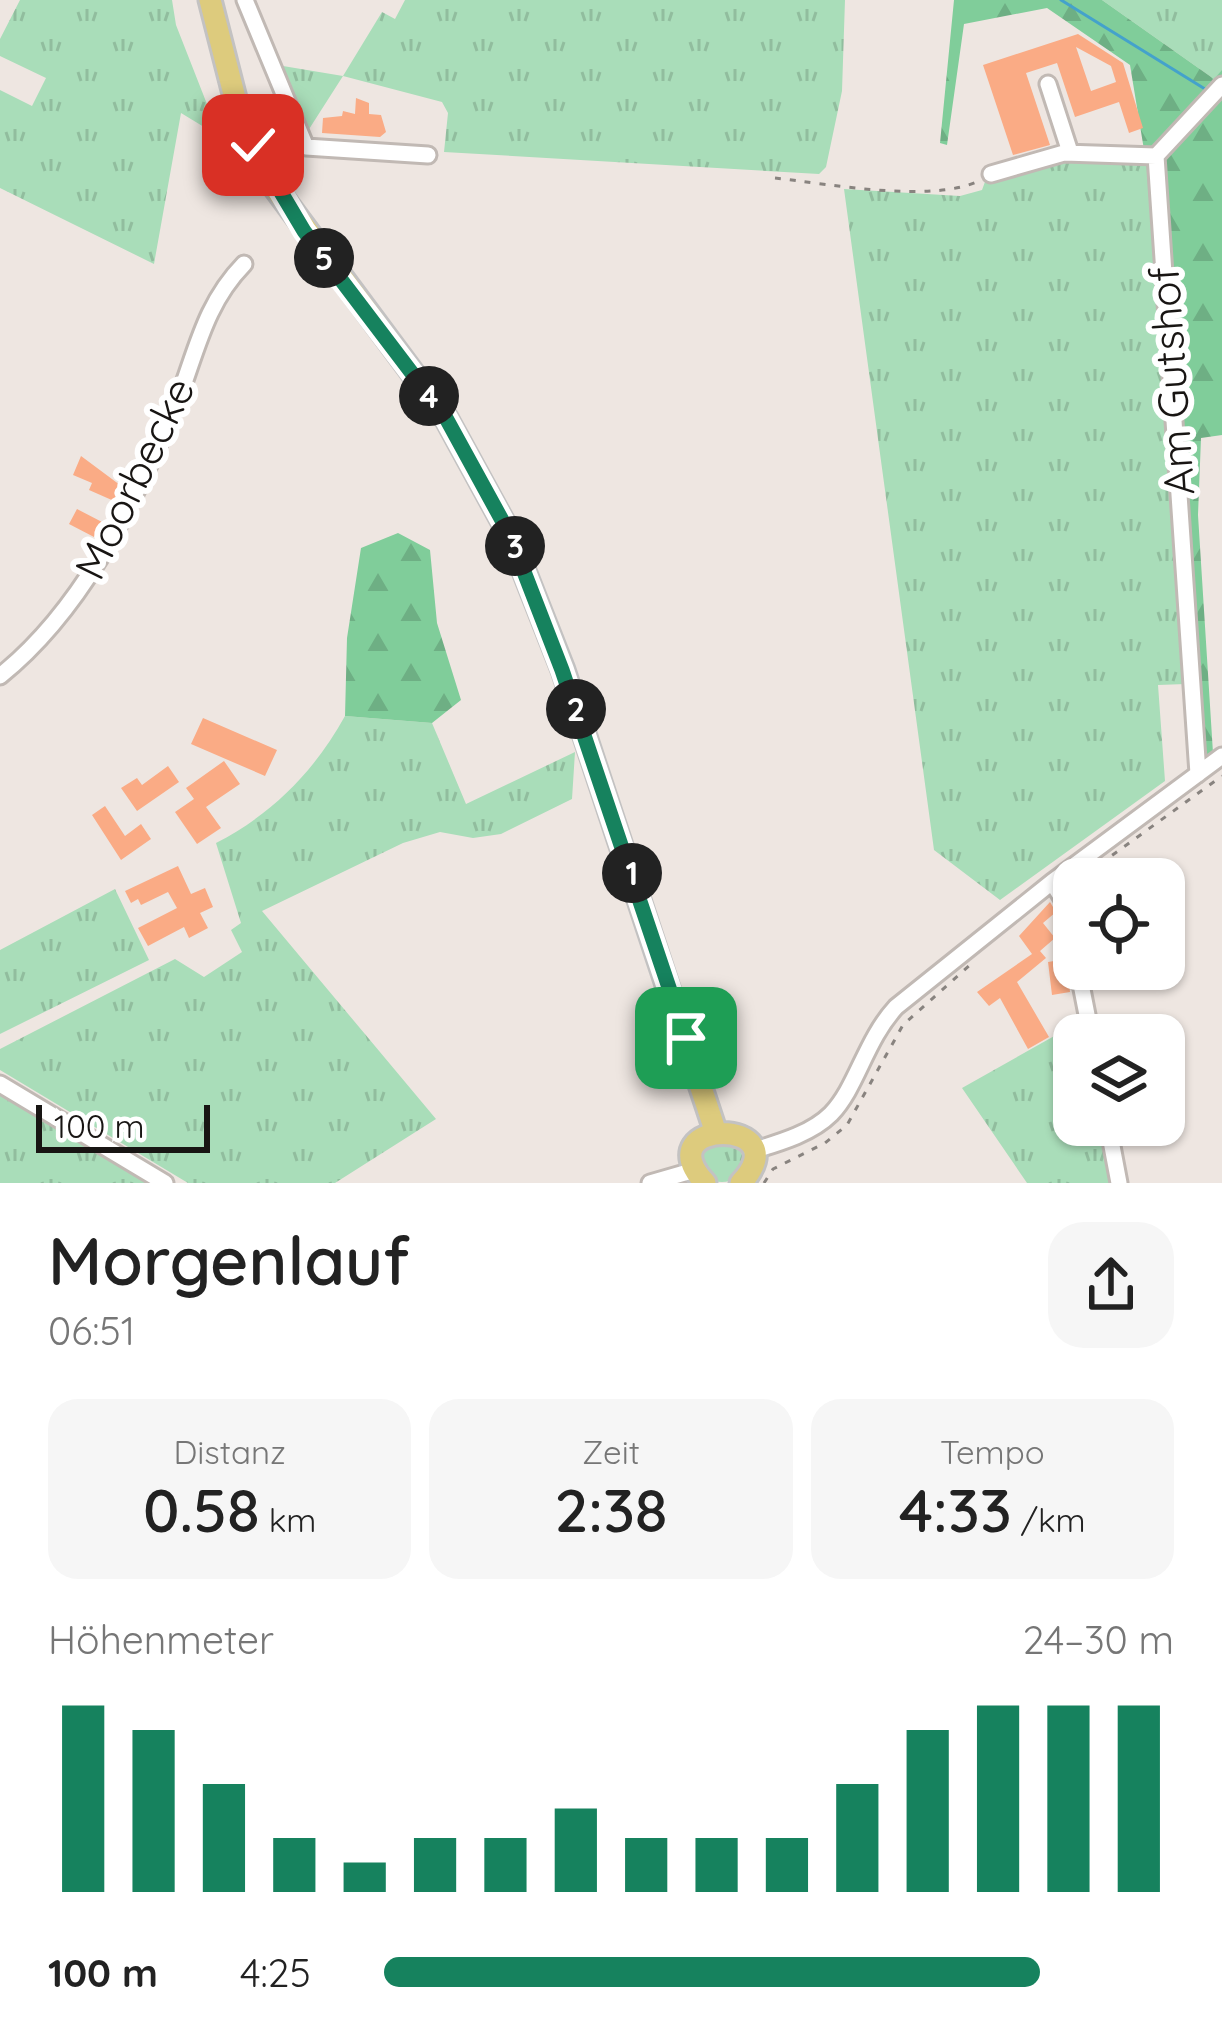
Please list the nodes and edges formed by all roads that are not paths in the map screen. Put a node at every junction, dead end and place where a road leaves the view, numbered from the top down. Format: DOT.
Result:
graph roads {
  1 [pos="210,0"];
  2 [pos="245,0"];
  3 [pos="1048,84"];
  4 [pos="1222,85"];
  5 [pos="1070,152"];
  6 [pos="428,155"];
  7 [pos="1156,156"];
  8 [pos="991,174"];
  9 [pos="244,264"];
  10 [pos="0,676"];
  11 [pos="1222,756"];
  12 [pos="1198,775"];
  13 [pos="1052,882"];
  14 [pos="0,1084"];
  15 [pos="715,1130"];
  16 [pos="1112,1146"];
  17 [pos="752,1151"];
  18 [pos="700,1177"];
  19 [pos="165,1183"];
  20 [pos="650,1183"];
  21 [pos="741,1183"];
  22 [pos="1119,1183"];
  1 -- 15 [label="main road"];
  2 -- 6 [label="street"];
  3 -- 5 [label="street"];
  4 -- 7 [label="street"];
  5 -- 7 [label="street"];
  5 -- 8 [label="street"];
  7 -- 12 [label="street, Am Gutshof"];
  9 -- 10 [label="street, Moorbecke"];
  11 -- 12 [label="street"];
  12 -- 13 [label="street"];
  13 -- 17 [label="street"];
  14 -- 19 [label="street"];
  15 -- 17 [label="main road"];
  15 -- 18 [label="main road"];
  16 -- 22 [label="street"];
  17 -- 21 [label="main road"];
  18 -- 20 [label="street"];
}
